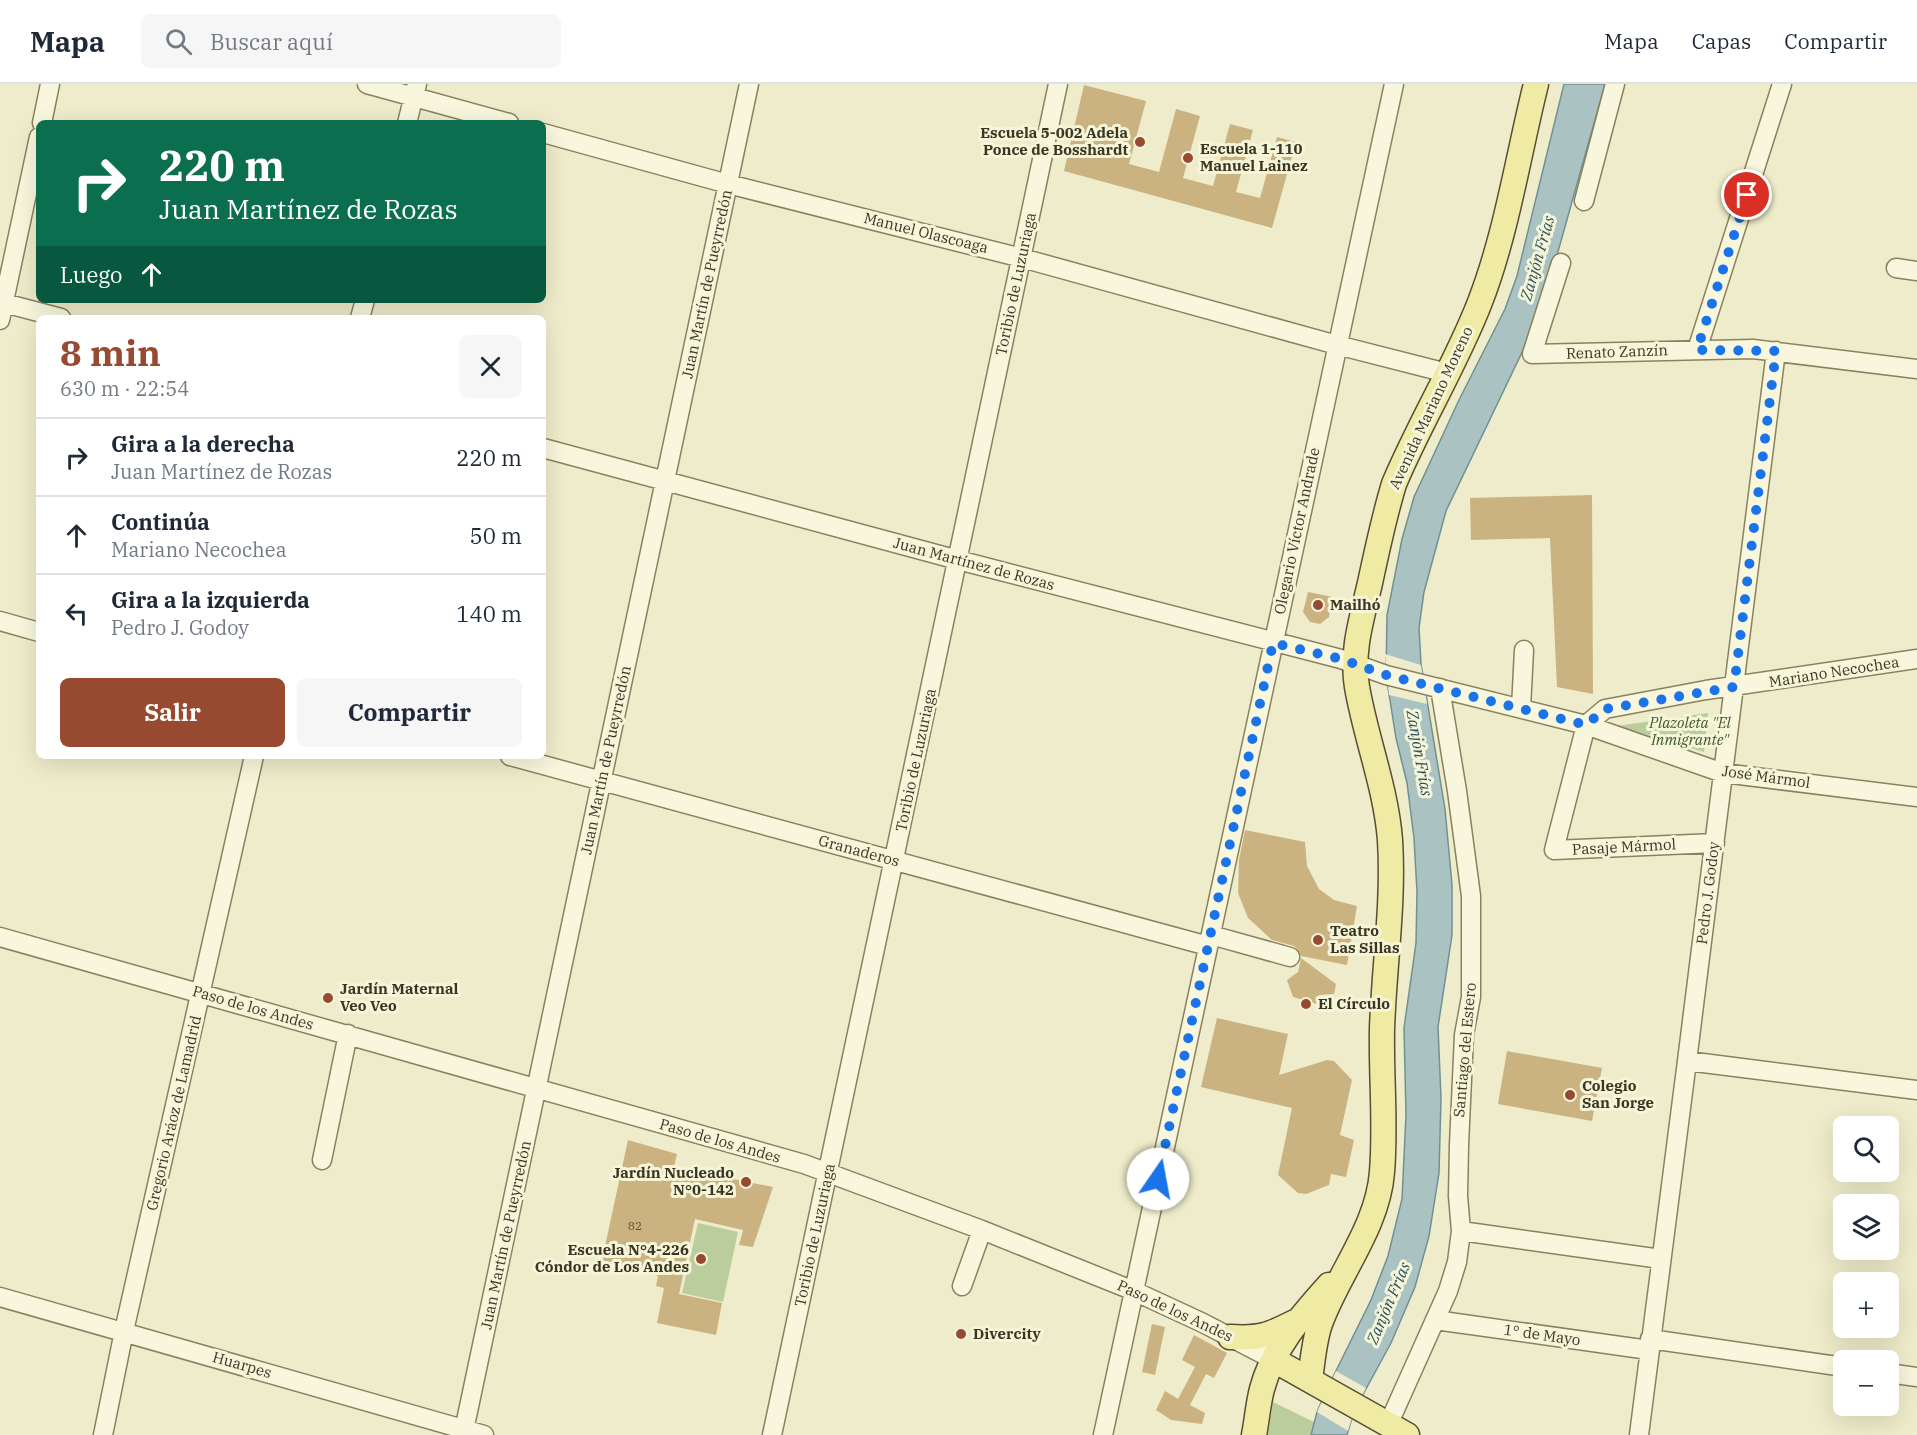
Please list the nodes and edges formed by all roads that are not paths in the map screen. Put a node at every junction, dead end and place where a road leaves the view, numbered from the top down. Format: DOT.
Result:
graph roads {
  1 [pos="50,84"];
  2 [pos="367,84"];
  3 [pos="748,84"];
  4 [pos="1058,84"];
  5 [pos="1394,84"];
  6 [pos="1536,84"];
  7 [pos="1615,84"];
  8 [pos="1782,84"];
  9 [pos="415,90"];
  10 [pos="43,120"];
  11 [pos="408,120"];
  12 [pos="500,120"];
  13 [pos="546,133"];
  14 [pos="36,150"];
  15 [pos="728,184"];
  16 [pos="1584,201"];
  17 [pos="1022,258"];
  18 [pos="1561,263"];
  19 [pos="1896,268"];
  20 [pos="1917,271"];
  21 [pos="1,308"];
  22 [pos="43,315"];
  23 [pos="1337,345"];
  24 [pos="1697,350"];
  25 [pos="1776,351"];
  26 [pos="1917,369"];
  27 [pos="1447,373"];
  28 [pos="546,449"];
  29 [pos="665,482"];
  30 [pos="958,560"];
  31 [pos="0,621"];
  32 [pos="36,631"];
  33 [pos="1273,643"];
  34 [pos="1524,650"];
  35 [pos="1917,659"];
  36 [pos="1355,664"];
  37 [pos="1432,686"];
  38 [pos="1734,687"];
  39 [pos="1521,708"];
  40 [pos="1586,725"];
  41 [pos="253,759"];
  42 [pos="522,759"];
  43 [pos="1723,773"];
  44 [pos="602,780"];
  45 [pos="1917,797"];
  46 [pos="1714,843"];
  47 [pos="895,861"];
  48 [pos="0,937"];
  49 [pos="1209,940"];
  50 [pos="1290,957"];
  51 [pos="201,992"];
  52 [pos="348,1034"];
  53 [pos="1687,1061"];
  54 [pos="536,1090"];
  55 [pos="1917,1090"];
  56 [pos="322,1160"];
  57 [pos="828,1173"];
  58 [pos="982,1230"];
  59 [pos="1461,1231"];
  60 [pos="1661,1259"];
  61 [pos="1346,1265"];
  62 [pos="962,1286"];
  63 [pos="1134,1291"];
  64 [pos="0,1297"];
  65 [pos="1436,1320"];
  66 [pos="1297,1321"];
  67 [pos="124,1331"];
  68 [pos="1230,1337"];
  69 [pos="1649,1345"];
  70 [pos="1274,1359"];
  71 [pos="1833,1366"];
  72 [pos="1899,1375"];
  73 [pos="1917,1377"];
  74 [pos="1319,1384"];
  75 [pos="464,1432"];
  76 [pos="1393,1432"];
  77 [pos="103,1435"];
  78 [pos="484,1435"];
  79 [pos="772,1435"];
  80 [pos="1103,1435"];
  81 [pos="1254,1435"];
  82 [pos="1639,1435"];
  1 -- 10 [label="street"];
  2 -- 9 [label="street"];
  3 -- 15 [label="street, Juan Martín de Pueyrredón"];
  4 -- 17 [label="street, Toribio de Luzuriaga"];
  5 -- 23 [label="street, Olegario Víctor Andrade"];
  6 -- 27 [label="main road, Avenida Mariano Moreno"];
  7 -- 16 [label="street"];
  8 -- 24 [label="street"];
  9 -- 11 [label="street"];
  9 -- 12 [label="street"];
  13 -- 15 [label="street, Manuel Olascoaga"];
  14 -- 21 [label="street"];
  15 -- 17 [label="street, Manuel Olascoaga"];
  15 -- 29 [label="street, Juan Martín de Pueyrredón"];
  17 -- 23 [label="street, Manuel Olascoaga"];
  17 -- 30 [label="street, Toribio de Luzuriaga"];
  18 -- 24 [label="street, Renato Zanzín"];
  19 -- 20 [label="street"];
  21 -- 22 [label="street"];
  23 -- 27 [label="street, Manuel Olascoaga"];
  23 -- 33 [label="street, Olegario Víctor Andrade"];
  24 -- 25 [label="street, Renato Zanzín"];
  25 -- 26 [label="street, Renato Zanzín"];
  25 -- 38 [label="street, Pedro J. Godoy"];
  27 -- 36 [label="main road, Avenida Mariano Moreno"];
  28 -- 29 [label="street, Juan Martínez de Rozas"];
  29 -- 30 [label="street, Juan Martínez de Rozas"];
  29 -- 44 [label="street, Juan Martín de Pueyrredón"];
  30 -- 33 [label="street, Juan Martínez de Rozas"];
  30 -- 47 [label="street, Toribio de Luzuriaga"];
  31 -- 32 [label="street"];
  33 -- 36 [label="street, Juan Martínez de Rozas"];
  33 -- 49 [label="street, Olegario Víctor Andrade"];
  34 -- 39 [label="street"];
  35 -- 38 [label="street, Mariano Necochea"];
  36 -- 37 [label="street, Juan Martínez de Rozas"];
  36 -- 61 [label="main road, Avenida Mariano Moreno"];
  37 -- 39 [label="street"];
  37 -- 59 [label="street, Santiago del Estero"];
  38 -- 40 [label="street, Mariano Necochea"];
  38 -- 43 [label="street, Pedro J. Godoy"];
  39 -- 40 [label="street"];
  40 -- 43 [label="street, José Mármol"];
  40 -- 46 [label="street, Pasaje Mármol"];
  41 -- 51 [label="street, Gregorio Aráoz de Lamadrid"];
  42 -- 44 [label="street, Granaderos"];
  43 -- 45 [label="street, José Mármol"];
  43 -- 46 [label="street, Pedro J. Godoy"];
  44 -- 47 [label="street, Granaderos"];
  44 -- 54 [label="street, Juan Martín de Pueyrredón"];
  46 -- 53 [label="street, Pedro J. Godoy"];
  47 -- 49 [label="street, Granaderos"];
  47 -- 57 [label="street, Toribio de Luzuriaga"];
  48 -- 51 [label="street, Paso de los Andes"];
  49 -- 50 [label="street, Granaderos"];
  49 -- 63 [label="street, Olegario Víctor Andrade"];
  51 -- 52 [label="street, Paso de los Andes"];
  51 -- 67 [label="street, Gregorio Aráoz de Lamadrid"];
  52 -- 54 [label="street, Paso de los Andes"];
  52 -- 56 [label="street"];
  53 -- 55 [label="street"];
  53 -- 60 [label="street, Pedro J. Godoy"];
  54 -- 57 [label="street, Paso de los Andes"];
  54 -- 75 [label="street, Juan Martín de Pueyrredón"];
  57 -- 58 [label="street, Paso de los Andes"];
  57 -- 79 [label="street, Toribio de Luzuriaga"];
  58 -- 62 [label="street"];
  58 -- 63 [label="street, Paso de los Andes"];
  59 -- 60 [label="street"];
  59 -- 65 [label="street, Santiago del Estero"];
  60 -- 69 [label="street, Pedro J. Godoy"];
  61 -- 66 [label="main road, Avenida Mariano Moreno"];
  61 -- 74 [label="main road, Avenida Mariano Moreno"];
  63 -- 68 [label="street, Paso de los Andes"];
  63 -- 80 [label="street, Olegario Víctor Andrade"];
  64 -- 67 [label="street, Huarpes"];
  65 -- 69 [label="street, 1° de Mayo"];
  65 -- 76 [label="street, Santiago del Estero"];
  66 -- 68 [label="main road"];
  66 -- 70 [label="main road, Avenida Mariano Moreno"];
  67 -- 75 [label="street, Huarpes"];
  67 -- 77 [label="street, Gregorio Aráoz de Lamadrid"];
  68 -- 70 [label="street, Paso de los Andes"];
  69 -- 71 [label="street, 1° de Mayo"];
  69 -- 82 [label="street, Pedro J. Godoy"];
  70 -- 74 [label="main road, Paso de los Andes"];
  70 -- 81 [label="main road, Avenida Mariano Moreno"];
  72 -- 73 [label="street"];
  74 -- 76 [label="main road, Paso de los Andes"];
  75 -- 78 [label="street, Huarpes"];
}
